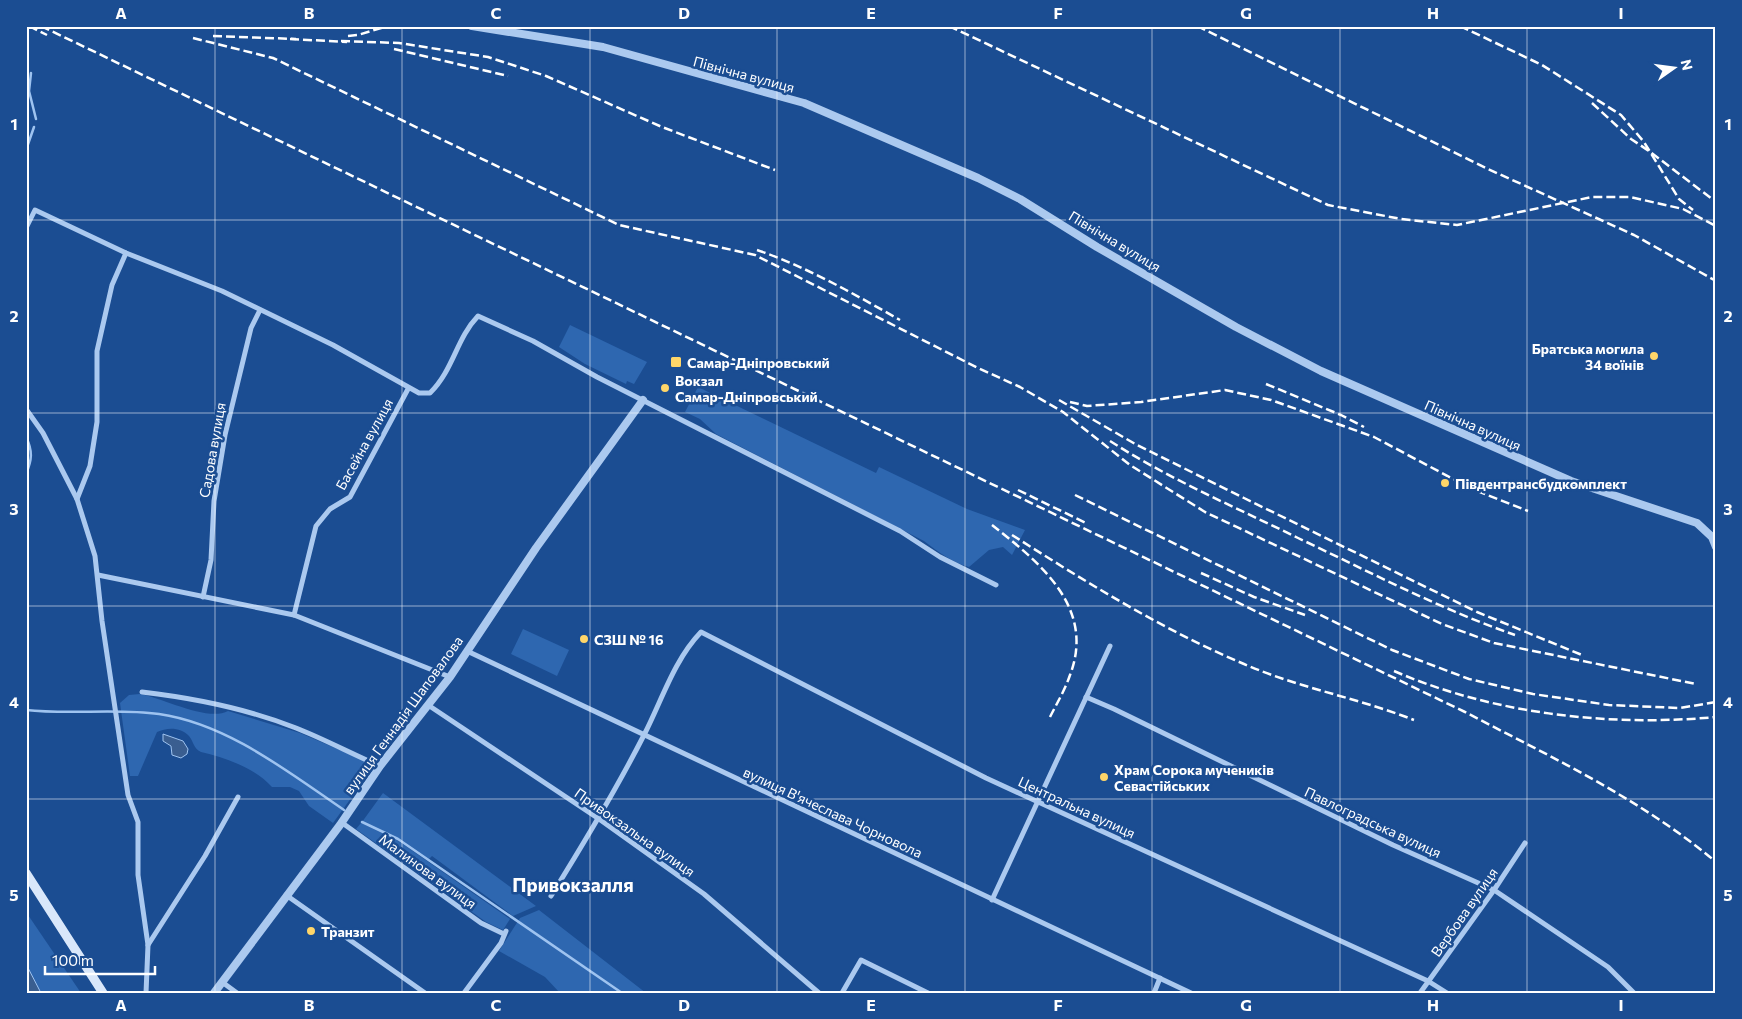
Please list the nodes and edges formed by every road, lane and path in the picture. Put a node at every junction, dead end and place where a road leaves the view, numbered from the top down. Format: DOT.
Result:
graph roads {
  1 [pos="472,26"];
  2 [pos="26,228"];
  3 [pos="126,253"];
  4 [pos="260,310"];
  5 [pos="26,326"];
  6 [pos="26,339"];
  7 [pos="408,389"];
  8 [pos="643,400"];
  9 [pos="26,409"];
  10 [pos="77,499"];
  11 [pos="1716,547"];
  12 [pos="98,575"];
  13 [pos="996,585"];
  14 [pos="203,597"];
  15 [pos="294,615"];
  16 [pos="1110,646"];
  17 [pos="467,651"];
  18 [pos="450,677"];
  19 [pos="142,692"];
  20 [pos="1086,697"];
  21 [pos="428,705"];
  22 [pos="644,735"];
  23 [pos="380,766"];
  24 [pos="238,796"];
  25 [pos="1039,802"];
  26 [pos="599,819"];
  27 [pos="340,823"];
  28 [pos="1525,843"];
  29 [pos="26,873"];
  30 [pos="1494,890"];
  31 [pos="286,895"];
  32 [pos="551,896"];
  33 [pos="992,900"];
  34 [pos="148,945"];
  35 [pos="1160,978"];
  36 [pos="1428,981"];
  37 [pos="222,982"];
  38 [pos="103,993"];
  39 [pos="146,993"];
  40 [pos="214,993"];
  41 [pos="237,993"];
  42 [pos="425,993"];
  43 [pos="464,993"];
  44 [pos="819,993"];
  45 [pos="842,993"];
  46 [pos="928,993"];
  47 [pos="1154,993"];
  48 [pos="1191,993"];
  49 [pos="1420,993"];
  50 [pos="1447,993"];
  51 [pos="1634,993"];
  1 -- 11 [label="street, Північна вулиця"];
  2 -- 3 [label="street"];
  3 -- 4 [label="street"];
  3 -- 10 [label="street"];
  4 -- 7 [label="street"];
  4 -- 14 [label="street, Садова вулиця"];
  5 -- 6 [label="street"];
  7 -- 8 [label="street"];
  7 -- 15 [label="street, Басейна вулиця"];
  8 -- 13 [label="street"];
  8 -- 17 [label="street, вулиця Геннадія Шаповалова"];
  9 -- 10 [label="street"];
  10 -- 12 [label="street"];
  12 -- 14 [label="street"];
  12 -- 34 [label="street"];
  14 -- 15 [label="street"];
  15 -- 18 [label="street"];
  16 -- 20 [label="street"];
  17 -- 18 [label="street, вулиця Геннадія Шаповалова"];
  17 -- 22 [label="street, вулиця В'ячеслава Чорновола"];
  18 -- 21 [label="street, вулиця Геннадія Шаповалова"];
  19 -- 23 [label="street"];
  20 -- 25 [label="street"];
  20 -- 30 [label="street, Павлоградська вулиця"];
  21 -- 23 [label="street, вулиця Геннадія Шаповалова"];
  21 -- 26 [label="street, Привокзальна вулиця"];
  22 -- 25 [label="street, Центральна вулиця"];
  22 -- 26 [label="street"];
  22 -- 33 [label="street, вулиця В'ячеслава Чорновола"];
  23 -- 27 [label="street, вулиця Геннадія Шаповалова"];
  24 -- 34 [label="street"];
  25 -- 33 [label="street"];
  25 -- 36 [label="street, Центральна вулиця"];
  26 -- 32 [label="street"];
  26 -- 44 [label="street, Привокзальна вулиця"];
  27 -- 31 [label="street, вулиця Геннадія Шаповалова"];
  27 -- 43 [label="street, Малинова вулиця"];
  28 -- 30 [label="street, Вербова вулиця"];
  29 -- 38 [label="main road"];
  30 -- 36 [label="street, Вербова вулиця"];
  30 -- 51 [label="street, Павлоградська вулиця"];
  31 -- 37 [label="street, вулиця Геннадія Шаповалова"];
  31 -- 42 [label="street"];
  33 -- 35 [label="street, вулиця В'ячеслава Чорновола"];
  34 -- 39 [label="street"];
  35 -- 47 [label="street"];
  35 -- 48 [label="street, вулиця В'ячеслава Чорновола"];
  36 -- 49 [label="street, Вербова вулиця"];
  36 -- 50 [label="street, Центральна вулиця"];
  37 -- 40 [label="street, вулиця Геннадія Шаповалова"];
  37 -- 41 [label="street"];
  45 -- 46 [label="street"];
}
